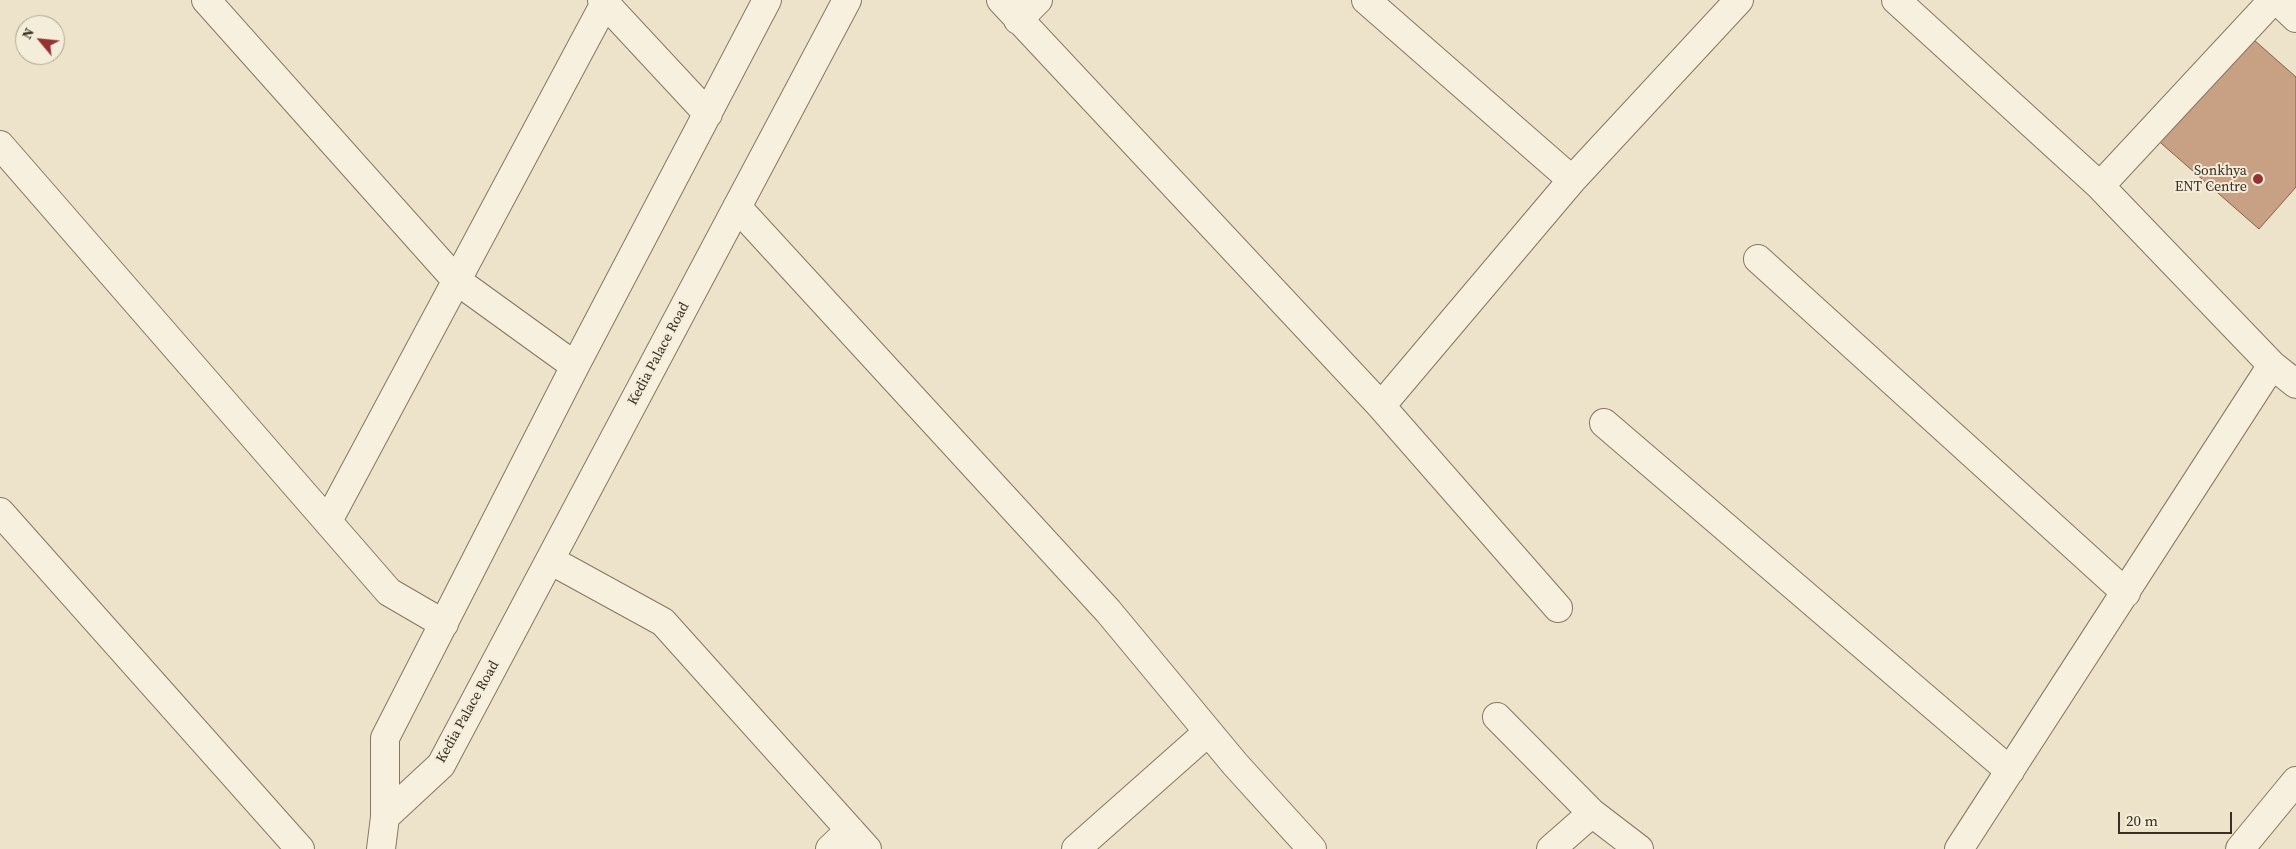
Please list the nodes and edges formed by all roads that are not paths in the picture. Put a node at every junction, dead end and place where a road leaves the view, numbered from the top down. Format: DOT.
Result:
graph roads {
  1 [pos="206,0"];
  2 [pos="767,0"];
  3 [pos="847,0"];
  4 [pos="1038,0"];
  5 [pos="1366,0"];
  6 [pos="1739,0"];
  7 [pos="1896,0"];
  8 [pos="2273,0"];
  9 [pos="2277,0"];
  10 [pos="604,1"];
  11 [pos="1010,10"];
  12 [pos="2296,18"];
  13 [pos="708,114"];
  14 [pos="0,145"];
  15 [pos="1572,180"];
  16 [pos="2100,186"];
  17 [pos="736,208"];
  18 [pos="1758,260"];
  19 [pos="456,280"];
  20 [pos="2272,365"];
  21 [pos="575,366"];
  22 [pos="2296,384"];
  23 [pos="1382,406"];
  24 [pos="1604,423"];
  25 [pos="0,512"];
  26 [pos="328,521"];
  27 [pos="550,560"];
  28 [pos="2126,593"];
  29 [pos="1558,608"];
  30 [pos="444,624"];
  31 [pos="1497,717"];
  32 [pos="1208,732"];
  33 [pos="2010,770"];
  34 [pos="2296,781"];
  35 [pos="1592,812"];
  36 [pos="385,817"];
  37 [pos="859,839"];
  38 [pos="300,849"];
  39 [pos="381,849"];
  40 [pos="830,849"];
  41 [pos="1076,849"];
  42 [pos="1312,849"];
  43 [pos="1551,849"];
  44 [pos="1639,849"];
  45 [pos="1959,849"];
  46 [pos="2240,849"];
  1 -- 19 [label="street"];
  2 -- 13 [label="street"];
  3 -- 17 [label="street, Kedia Palace Road"];
  4 -- 11 [label="street"];
  5 -- 15 [label="street"];
  6 -- 15 [label="street"];
  7 -- 16 [label="street"];
  8 -- 16 [label="street"];
  9 -- 12 [label="street"];
  10 -- 13 [label="street"];
  10 -- 19 [label="street"];
  11 -- 23 [label="street"];
  13 -- 21 [label="street"];
  14 -- 26 [label="street"];
  15 -- 23 [label="street"];
  16 -- 20 [label="street"];
  17 -- 27 [label="street, Kedia Palace Road"];
  17 -- 32 [label="street"];
  18 -- 28 [label="street"];
  19 -- 21 [label="street"];
  19 -- 26 [label="street"];
  20 -- 22 [label="street"];
  20 -- 28 [label="street"];
  21 -- 30 [label="street"];
  23 -- 29 [label="street"];
  24 -- 33 [label="street"];
  25 -- 38 [label="street"];
  26 -- 30 [label="street"];
  27 -- 36 [label="street, Kedia Palace Road"];
  27 -- 37 [label="street"];
  28 -- 33 [label="street"];
  30 -- 36 [label="street"];
  31 -- 35 [label="street"];
  32 -- 41 [label="street"];
  32 -- 42 [label="street"];
  33 -- 45 [label="street"];
  34 -- 46 [label="street"];
  35 -- 43 [label="street"];
  35 -- 44 [label="street"];
  36 -- 39 [label="street"];
  37 -- 40 [label="street"];
}
